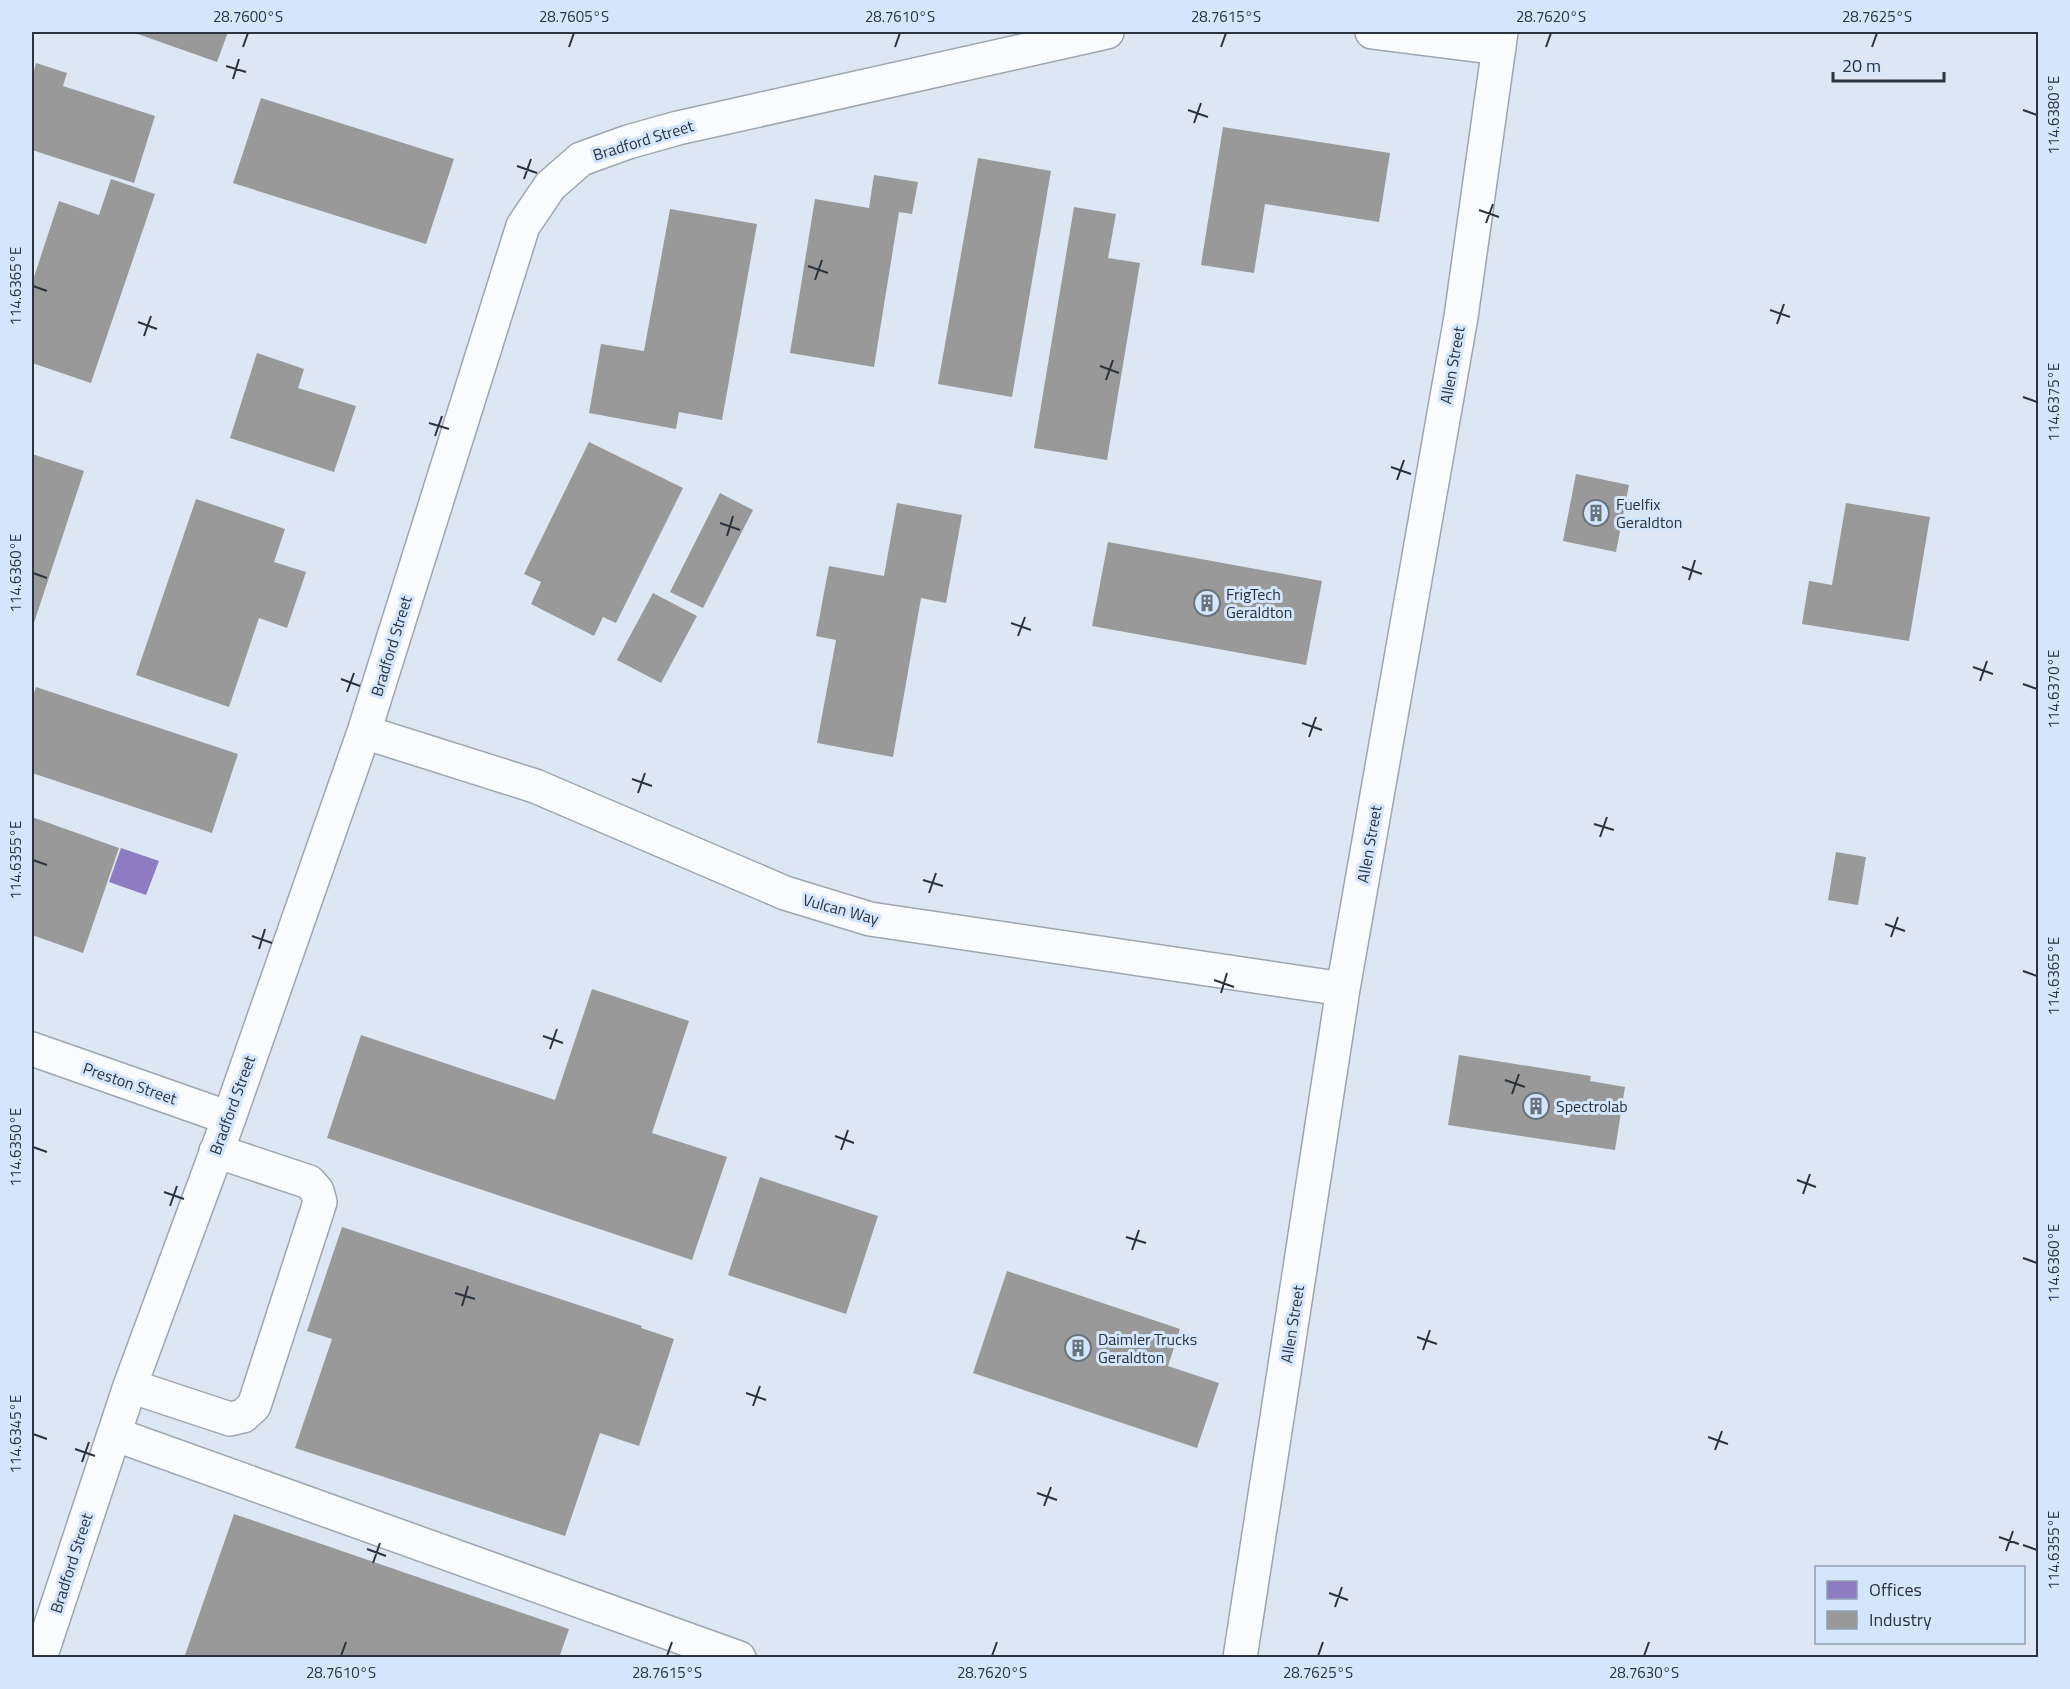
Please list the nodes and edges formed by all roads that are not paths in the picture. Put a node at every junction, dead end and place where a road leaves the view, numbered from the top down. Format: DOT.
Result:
graph roads {
  1 [pos="1107,32"];
  2 [pos="1372,32"];
  3 [pos="1500,40"];
  4 [pos="364,732"];
  5 [pos="1343,989"];
  6 [pos="32,1049"];
  7 [pos="229,1118"];
  8 [pos="216,1151"];
  9 [pos="130,1386"];
  10 [pos="114,1434"];
  11 [pos="40,1658"];
  12 [pos="738,1658"];
  13 [pos="1240,1658"];
  1 -- 4 [label="street, Bradford Street"];
  2 -- 3 [label="street"];
  3 -- 5 [label="street, Allen Street"];
  4 -- 5 [label="street, Vulcan Way"];
  4 -- 7 [label="street, Bradford Street"];
  5 -- 13 [label="street, Allen Street"];
  6 -- 7 [label="street, Preston Street"];
  7 -- 8 [label="street, Bradford Street"];
  8 -- 9 [label="street, Bradford Street"];
  8 -- 9 [label="street"];
  9 -- 10 [label="street, Bradford Street"];
  10 -- 11 [label="street, Bradford Street"];
  10 -- 12 [label="street"];
}
